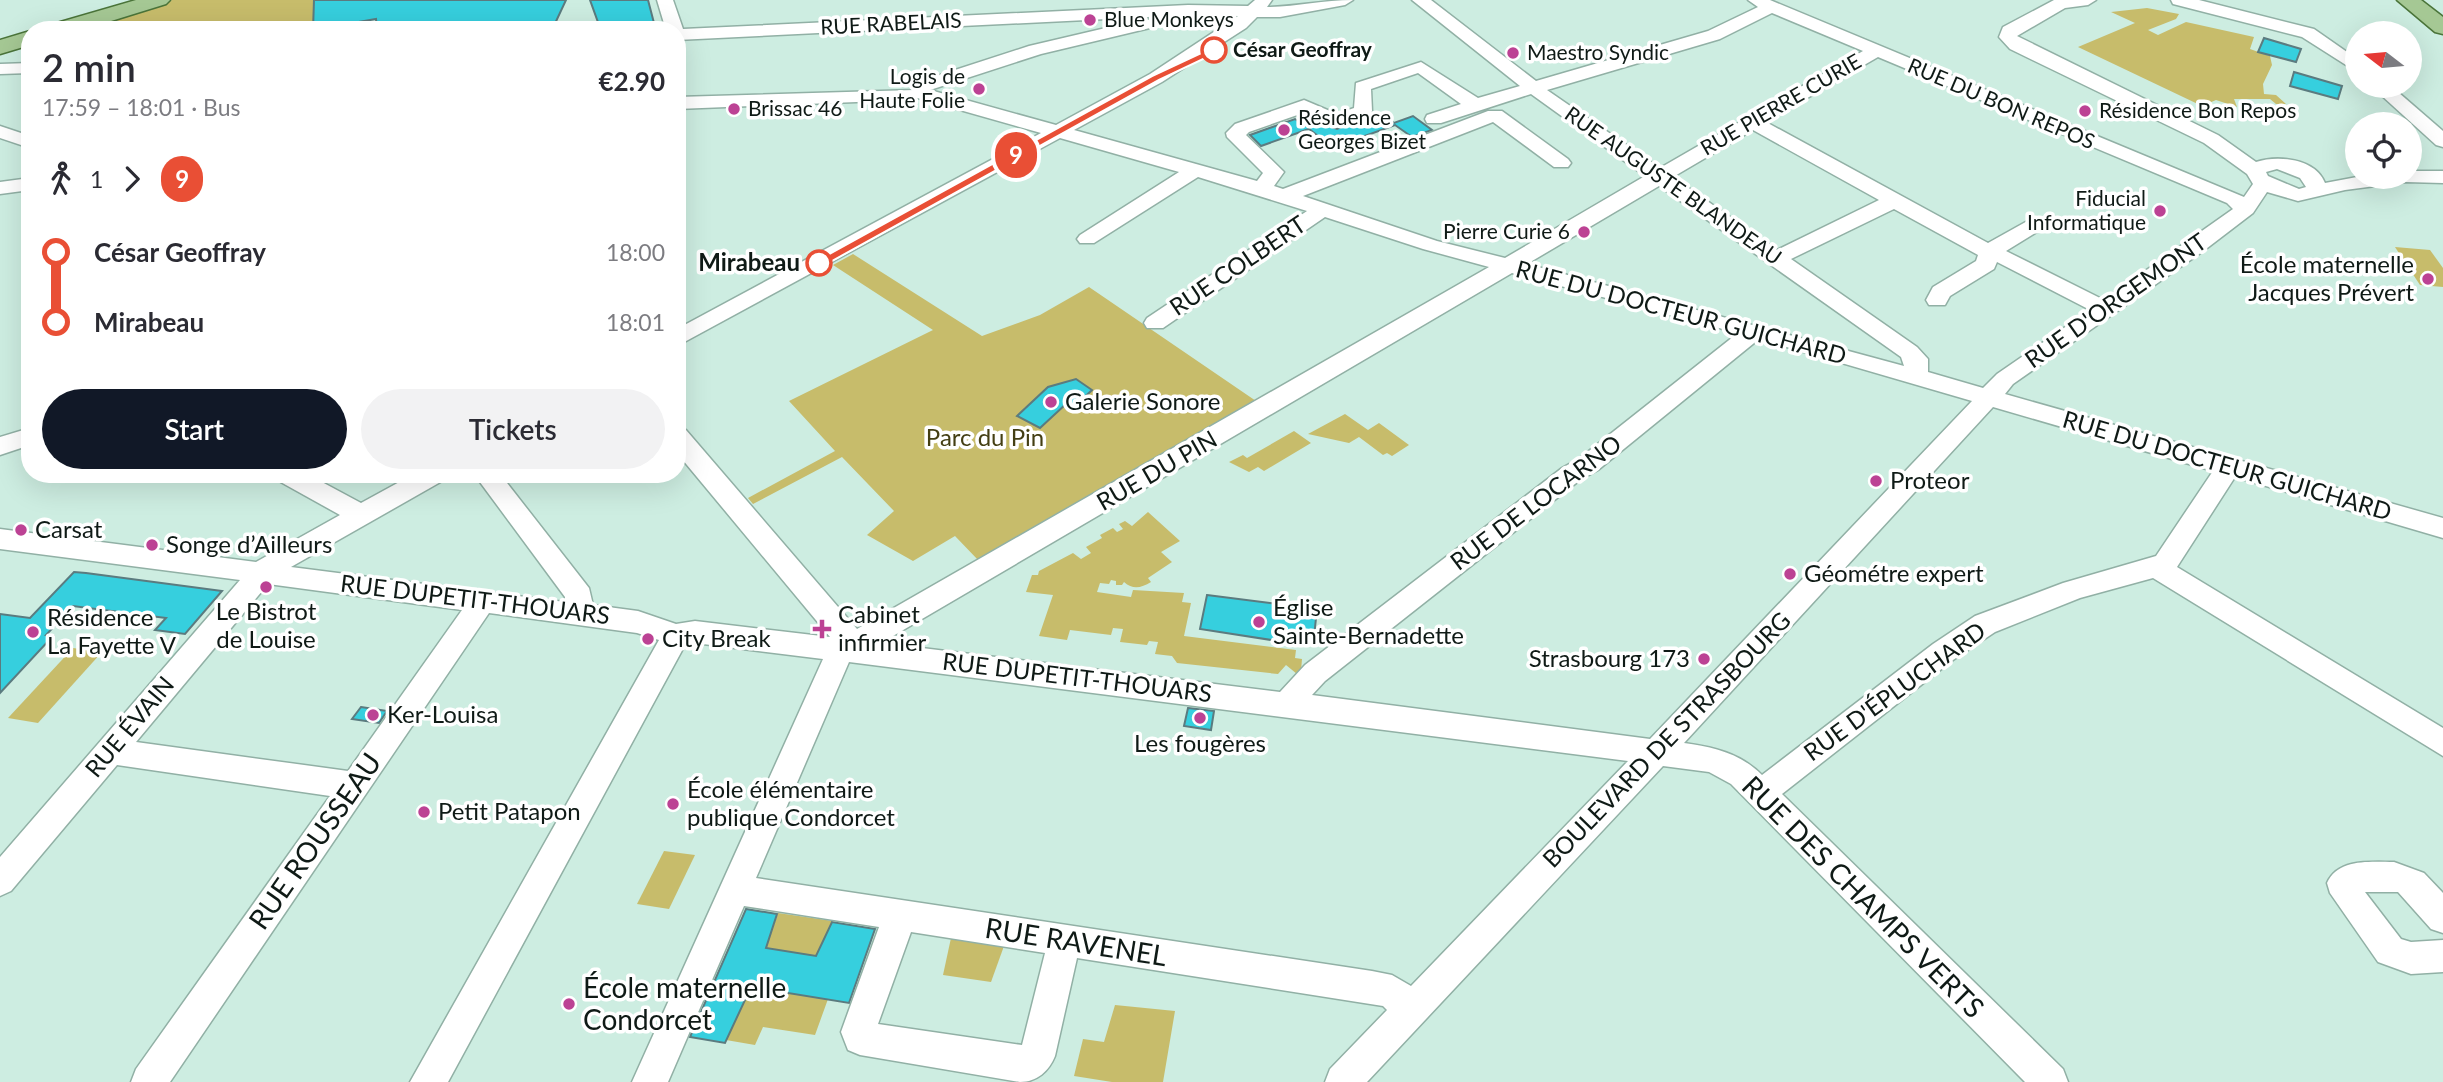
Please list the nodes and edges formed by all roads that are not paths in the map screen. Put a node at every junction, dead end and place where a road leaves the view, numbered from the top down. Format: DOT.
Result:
graph roads {
  1 [pos="159,0"];
  2 [pos="666,0"];
  3 [pos="1345,0"];
  4 [pos="1420,0"];
  5 [pos="2088,0"];
  6 [pos="2179,0"];
  7 [pos="2408,0"];
  8 [pos="2421,0"];
  9 [pos="1763,3"];
  10 [pos="1215,4"];
  11 [pos="1262,6"];
  12 [pos="933,7"];
  13 [pos="1188,10"];
  14 [pos="1106,14"];
  15 [pos="1158,16"];
  16 [pos="2443,17"];
  17 [pos="88,21"];
  18 [pos="672,21"];
  19 [pos="946,21"];
  20 [pos="2443,27"];
  21 [pos="686,35"];
  22 [pos="1714,35"];
  23 [pos="21,41"];
  24 [pos="0,47"];
  25 [pos="1875,51"];
  26 [pos="2345,59"];
  27 [pos="21,68"];
  28 [pos="0,69"];
  29 [pos="1156,78"];
  30 [pos="1534,87"];
  31 [pos="916,91"];
  32 [pos="2393,98"];
  33 [pos="686,103"];
  34 [pos="1475,105"];
  35 [pos="1434,119"];
  36 [pos="1753,123"];
  37 [pos="0,132"];
  38 [pos="1057,132"];
  39 [pos="21,139"];
  40 [pos="2211,139"];
  41 [pos="2443,141"];
  42 [pos="1561,163"];
  43 [pos="1195,170"];
  44 [pos="2301,171"];
  45 [pos="2263,173"];
  46 [pos="2345,174"];
  47 [pos="1660,176"];
  48 [pos="2422,177"];
  49 [pos="2443,177"];
  50 [pos="21,185"];
  51 [pos="2345,186"];
  52 [pos="0,188"];
  53 [pos="1262,188"];
  54 [pos="2308,192"];
  55 [pos="1284,196"];
  56 [pos="1894,201"];
  57 [pos="1321,209"];
  58 [pos="2246,209"];
  59 [pos="2038,223"];
  60 [pos="1087,239"];
  61 [pos="1990,251"];
  62 [pos="1777,258"];
  63 [pos="1506,266"];
  64 [pos="1937,300"];
  65 [pos="2106,310"];
  66 [pos="1155,323"];
  67 [pos="1755,331"];
  68 [pos="686,334"];
  69 [pos="1916,376"];
  70 [pos="1991,398"];
  71 [pos="21,439"];
  72 [pos="0,446"];
  73 [pos="686,446"];
  74 [pos="2229,466"];
  75 [pos="302,483"];
  76 [pos="418,483"];
  77 [pos="493,483"];
  78 [pos="359,514"];
  79 [pos="2443,528"];
  80 [pos="0,539"];
  81 [pos="2158,568"];
  82 [pos="260,573"];
  83 [pos="483,601"];
  84 [pos="579,614"];
  85 [pos="676,635"];
  86 [pos="840,649"];
  87 [pos="1287,704"];
  88 [pos="2443,743"];
  89 [pos="110,751"];
  90 [pos="1656,754"];
  91 [pos="354,785"];
  92 [pos="1761,793"];
  93 [pos="0,881"];
  94 [pos="734,890"];
  95 [pos="900,916"];
  96 [pos="2443,918"];
  97 [pos="1065,940"];
  98 [pos="2443,956"];
  99 [pos="1412,1009"];
  100 [pos="149,1082"];
  101 [pos="428,1082"];
  102 [pos="650,1082"];
  103 [pos="1343,1082"];
  104 [pos="2050,1082"];
  1 -- 17 [label="main road"];
  2 -- 18 [label="street"];
  3 -- 11 [label="street, RUE RABELAIS"];
  4 -- 30 [label="street, RUE AUGUSTE BLANDEAU"];
  5 -- 40 [label="street"];
  6 -- 26 [label="street"];
  7 -- 20 [label="main road"];
  8 -- 16 [label="main road"];
  9 -- 22 [label="street"];
  9 -- 25 [label="street, RUE DU BON REPOS"];
  10 -- 11 [label="street, RUE RABELAIS"];
  10 -- 13 [label="street, RUE RABELAIS"];
  10 -- 14 [label="street, RUE RABELAIS"];
  11 -- 13 [label="street"];
  11 -- 29 [label="street"];
  12 -- 19 [label="street"];
  13 -- 15 [label="street"];
  14 -- 15 [label="street, RUE RABELAIS"];
  14 -- 19 [label="street, RUE RABELAIS"];
  15 -- 31 [label="street"];
  19 -- 21 [label="street, RUE RABELAIS"];
  22 -- 30 [label="street"];
  23 -- 24 [label="main road"];
  25 -- 36 [label="street, RUE PIERRE CURIE"];
  25 -- 58 [label="street, RUE DU BON REPOS"];
  27 -- 28 [label="street"];
  29 -- 38 [label="street"];
  30 -- 34 [label="street"];
  30 -- 47 [label="street, RUE AUGUSTE BLANDEAU"];
  31 -- 33 [label="street"];
  31 -- 38 [label="street, RUE DU DOCTEUR GUICHARD"];
  32 -- 41 [label="street"];
  34 -- 35 [label="street"];
  34 -- 53 [label="street"];
  36 -- 47 [label="street, RUE PIERRE CURIE"];
  36 -- 56 [label="street"];
  37 -- 39 [label="street"];
  38 -- 43 [label="street, RUE DU DOCTEUR GUICHARD"];
  38 -- 68 [label="street"];
  40 -- 45 [label="street"];
  42 -- 55 [label="street"];
  43 -- 53 [label="street, RUE DU DOCTEUR GUICHARD"];
  43 -- 60 [label="street"];
  44 -- 45 [label="street"];
  44 -- 46 [label="street"];
  44 -- 54 [label="street"];
  45 -- 54 [label="street, RUE D'ORGEMONT"];
  45 -- 58 [label="street, RUE D'ORGEMONT"];
  47 -- 62 [label="street, RUE AUGUSTE BLANDEAU"];
  47 -- 63 [label="street, RUE PIERRE CURIE"];
  48 -- 49 [label="street"];
  50 -- 52 [label="street"];
  51 -- 54 [label="street, RUE D'ORGEMONT"];
  53 -- 55 [label="street, RUE DU DOCTEUR GUICHARD"];
  54 -- 58 [label="street, RUE D'ORGEMONT"];
  55 -- 57 [label="street, RUE DU DOCTEUR GUICHARD"];
  56 -- 61 [label="street"];
  56 -- 62 [label="street"];
  57 -- 63 [label="street, RUE DU DOCTEUR GUICHARD"];
  57 -- 66 [label="street, RUE COLBERT"];
  58 -- 65 [label="street, RUE D'ORGEMONT"];
  59 -- 61 [label="street"];
  61 -- 64 [label="street"];
  61 -- 65 [label="street"];
  62 -- 69 [label="street, RUE AUGUSTE BLANDEAU"];
  63 -- 67 [label="street, RUE DU DOCTEUR GUICHARD"];
  63 -- 86 [label="street, RUE DU PIN"];
  65 -- 70 [label="street, RUE D'ORGEMONT"];
  67 -- 69 [label="street, RUE DU DOCTEUR GUICHARD"];
  67 -- 87 [label="street, RUE DE LOCARNO"];
  69 -- 70 [label="street, RUE DU DOCTEUR GUICHARD"];
  70 -- 74 [label="street, RUE DU DOCTEUR GUICHARD"];
  70 -- 90 [label="street, BOULEVARD DE STRASBOURG"];
  71 -- 72 [label="street"];
  73 -- 86 [label="street"];
  74 -- 79 [label="street, RUE DU DOCTEUR GUICHARD"];
  74 -- 81 [label="street"];
  75 -- 78 [label="street"];
  76 -- 78 [label="street"];
  77 -- 84 [label="street"];
  78 -- 82 [label="street"];
  80 -- 82 [label="street, RUE DUPETIT-THOUARS"];
  81 -- 88 [label="street"];
  81 -- 92 [label="street, RUE D'ÉPLUCHARD"];
  82 -- 83 [label="street, RUE DUPETIT-THOUARS"];
  82 -- 89 [label="street, RUE ÉVAIN"];
  83 -- 84 [label="street, RUE DUPETIT-THOUARS"];
  83 -- 91 [label="street, RUE ROUSSEAU"];
  84 -- 85 [label="street, RUE DUPETIT-THOUARS"];
  85 -- 86 [label="street, RUE DUPETIT-THOUARS"];
  85 -- 101 [label="street"];
  86 -- 87 [label="street, RUE DUPETIT-THOUARS"];
  86 -- 94 [label="street"];
  87 -- 90 [label="street, RUE DUPETIT-THOUARS"];
  89 -- 91 [label="street"];
  89 -- 93 [label="street, RUE ÉVAIN"];
  90 -- 92 [label="street, RUE DES CHAMPS VERTS"];
  90 -- 99 [label="street, BOULEVARD DE STRASBOURG"];
  91 -- 100 [label="street, RUE ROUSSEAU"];
  92 -- 104 [label="street, RUE DES CHAMPS VERTS"];
  94 -- 95 [label="street, RUE RAVENEL"];
  94 -- 102 [label="street"];
  95 -- 97 [label="street, RUE RAVENEL"];
  95 -- 97 [label="street"];
  96 -- 98 [label="street"];
  97 -- 99 [label="street, RUE RAVENEL"];
  99 -- 103 [label="street, BOULEVARD DE STRASBOURG"];
}
